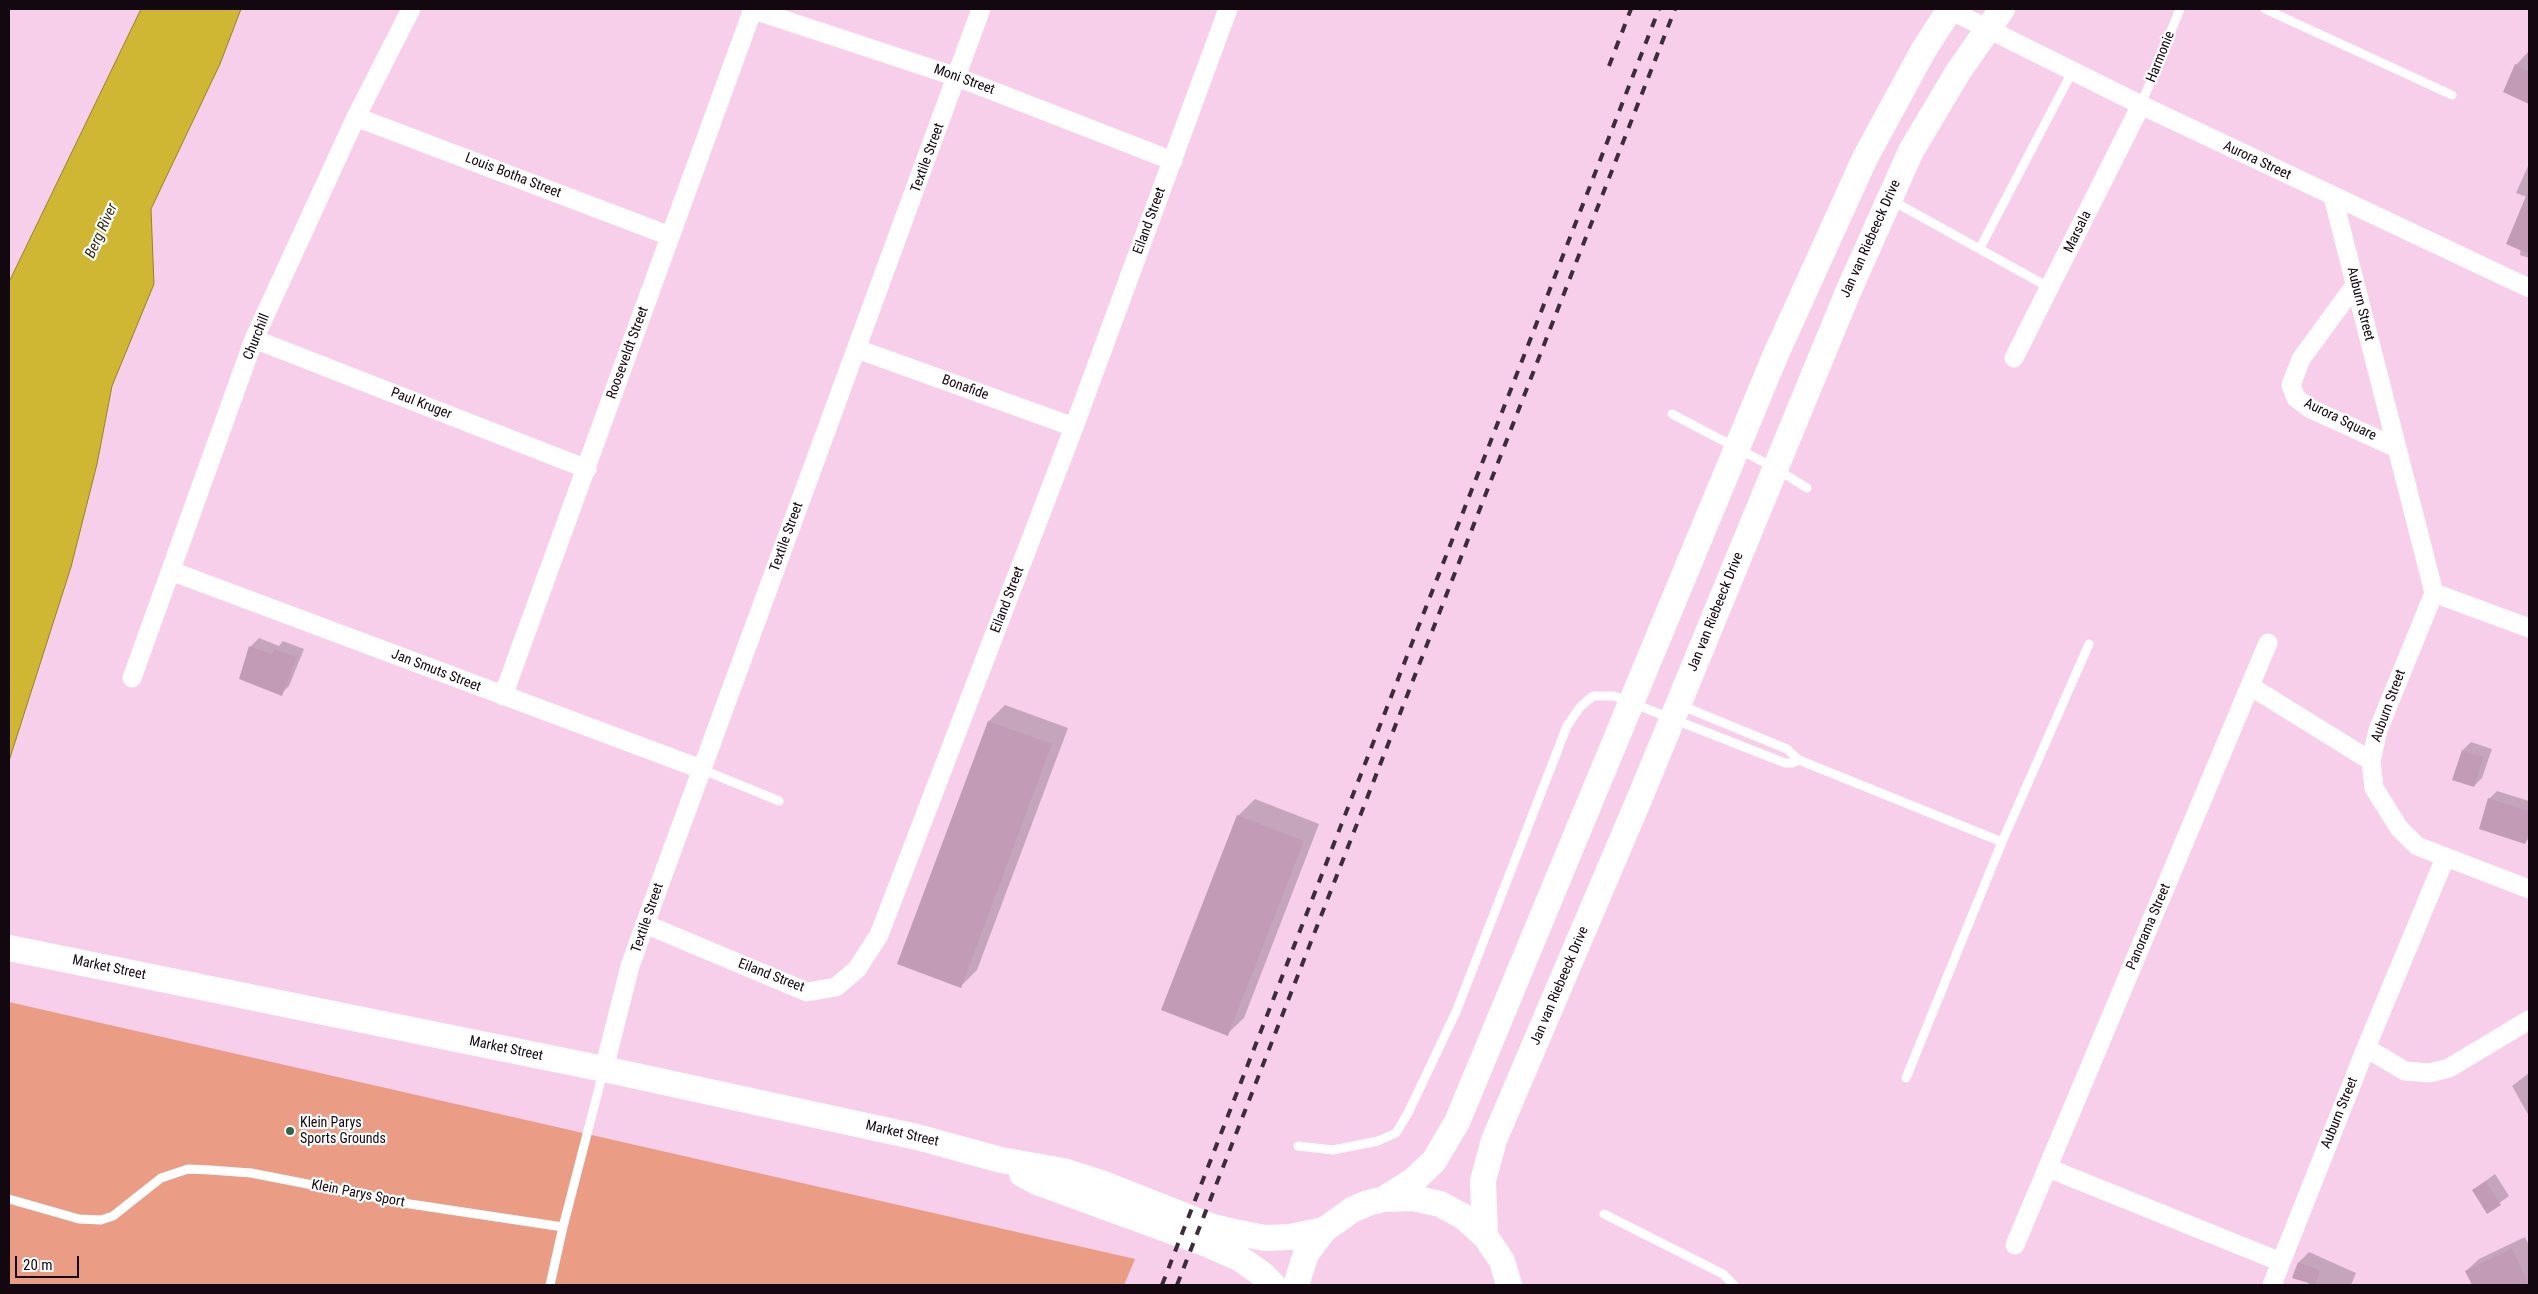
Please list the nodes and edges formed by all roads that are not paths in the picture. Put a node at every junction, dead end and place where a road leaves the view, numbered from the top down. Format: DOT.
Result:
graph roads {
  1 [pos="411,9"];
  2 [pos="752,9"];
  3 [pos="981,9"];
  4 [pos="1228,9"];
  5 [pos="1950,9"];
  6 [pos="2180,9"];
  7 [pos="2265,9"];
  8 [pos="1994,19"];
  9 [pos="2072,72"];
  10 [pos="958,77"];
  11 [pos="2452,95"];
  12 [pos="2141,105"];
  13 [pos="356,117"];
  14 [pos="1173,161"];
  15 [pos="2333,197"];
  16 [pos="1888,199"];
  17 [pos="670,236"];
  18 [pos="1980,248"];
  19 [pos="2355,285"];
  20 [pos="2050,288"];
  21 [pos="2529,288"];
  22 [pos="254,339"];
  23 [pos="857,349"];
  24 [pos="2014,358"];
  25 [pos="1672,414"];
  26 [pos="1074,427"];
  27 [pos="2397,448"];
  28 [pos="1737,449"];
  29 [pos="1775,468"];
  30 [pos="587,469"];
  31 [pos="1807,488"];
  32 [pos="172,571"];
  33 [pos="2434,593"];
  34 [pos="2529,628"];
  35 [pos="2268,643"];
  36 [pos="2089,644"];
  37 [pos="132,678"];
  38 [pos="2250,686"];
  39 [pos="503,696"];
  40 [pos="1632,704"];
  41 [pos="1675,711"];
  42 [pos="1799,760"];
  43 [pos="2371,761"];
  44 [pos="701,769"];
  45 [pos="779,801"];
  46 [pos="2002,842"];
  47 [pos="2445,858"];
  48 [pos="2529,889"];
  49 [pos="645,924"];
  50 [pos="9,948"];
  51 [pos="2529,1020"];
  52 [pos="2366,1048"];
  53 [pos="604,1069"];
  54 [pos="1906,1078"];
  55 [pos="1298,1146"];
  56 [pos="2048,1168"];
  57 [pos="9,1199"];
  58 [pos="1384,1199"];
  59 [pos="1604,1214"];
  60 [pos="562,1226"];
  61 [pos="1324,1230"];
  62 [pos="1210,1235"];
  63 [pos="1485,1236"];
  64 [pos="2015,1245"];
  65 [pos="2282,1262"];
  66 [pos="550,1285"];
  67 [pos="1273,1285"];
  68 [pos="1296,1285"];
  69 [pos="1509,1285"];
  70 [pos="1734,1285"];
  71 [pos="2272,1285"];
  1 -- 13 [label="street, Churchill"];
  2 -- 10 [label="street, Moni Street"];
  2 -- 17 [label="street, Rooseveldt Street"];
  3 -- 10 [label="street, Textile Street"];
  4 -- 14 [label="street, Eiland Street"];
  5 -- 8 [label="street, Aurora Street"];
  5 -- 28 [label="main road"];
  6 -- 12 [label="lane, Harmonie"];
  7 -- 11 [label="lane"];
  8 -- 9 [label="street, Aurora Street"];
  8 -- 16 [label="main road, Jan van Riebeeck Drive"];
  9 -- 12 [label="street, Aurora Street"];
  9 -- 18 [label="lane"];
  10 -- 14 [label="street, Moni Street"];
  10 -- 23 [label="street, Textile Street"];
  12 -- 15 [label="street, Aurora Street"];
  12 -- 20 [label="street, Marsala"];
  13 -- 17 [label="street, Louis Botha Street"];
  13 -- 22 [label="street, Churchill"];
  14 -- 26 [label="street, Eiland Street"];
  15 -- 19 [label="street, Auburn Street"];
  15 -- 21 [label="street, Aurora Street"];
  16 -- 18 [label="lane"];
  16 -- 29 [label="main road, Jan van Riebeeck Drive"];
  17 -- 30 [label="street, Rooseveldt Street"];
  18 -- 20 [label="lane"];
  19 -- 27 [label="street, Auburn Street"];
  19 -- 27 [label="street, Aurora Square"];
  20 -- 24 [label="street, Marsala"];
  22 -- 30 [label="street, Paul Kruger"];
  22 -- 32 [label="street, Churchill"];
  23 -- 26 [label="street, Bonafide"];
  23 -- 44 [label="street, Textile Street"];
  25 -- 28 [label="lane"];
  26 -- 49 [label="street, Eiland Street"];
  27 -- 33 [label="street, Auburn Street"];
  28 -- 29 [label="lane"];
  28 -- 40 [label="main road"];
  29 -- 31 [label="lane"];
  29 -- 41 [label="main road, Jan van Riebeeck Drive"];
  30 -- 39 [label="street, Rooseveldt Street"];
  32 -- 37 [label="street, Churchill"];
  32 -- 39 [label="street, Jan Smuts Street"];
  33 -- 34 [label="street"];
  33 -- 43 [label="street, Auburn Street"];
  35 -- 38 [label="street, Panorama Street"];
  36 -- 46 [label="lane"];
  38 -- 43 [label="street"];
  38 -- 56 [label="street, Panorama Street"];
  39 -- 44 [label="street, Jan Smuts Street"];
  40 -- 41 [label="lane"];
  40 -- 55 [label="lane"];
  40 -- 58 [label="main road"];
  41 -- 42 [label="lane"];
  41 -- 42 [label="lane"];
  41 -- 63 [label="main road, Jan van Riebeeck Drive"];
  42 -- 46 [label="lane"];
  43 -- 47 [label="street, Auburn Street"];
  44 -- 45 [label="lane"];
  44 -- 49 [label="street, Textile Street"];
  46 -- 54 [label="lane"];
  47 -- 48 [label="street"];
  47 -- 52 [label="street, Auburn Street"];
  49 -- 53 [label="street, Textile Street"];
  50 -- 53 [label="main road, Market Street"];
  51 -- 52 [label="street"];
  52 -- 65 [label="street, Auburn Street"];
  53 -- 60 [label="lane"];
  53 -- 62 [label="main road, Market Street"];
  56 -- 64 [label="street, Panorama Street"];
  56 -- 65 [label="street"];
  57 -- 60 [label="lane, Klein Parys Sport"];
  58 -- 61 [label="main road"];
  58 -- 63 [label="main road"];
  59 -- 70 [label="lane"];
  60 -- 66 [label="lane"];
  61 -- 62 [label="main road, Market Street"];
  61 -- 68 [label="main road"];
  62 -- 67 [label="main road, Market Street"];
  63 -- 69 [label="main road"];
  65 -- 71 [label="street, Auburn Street"];
}
